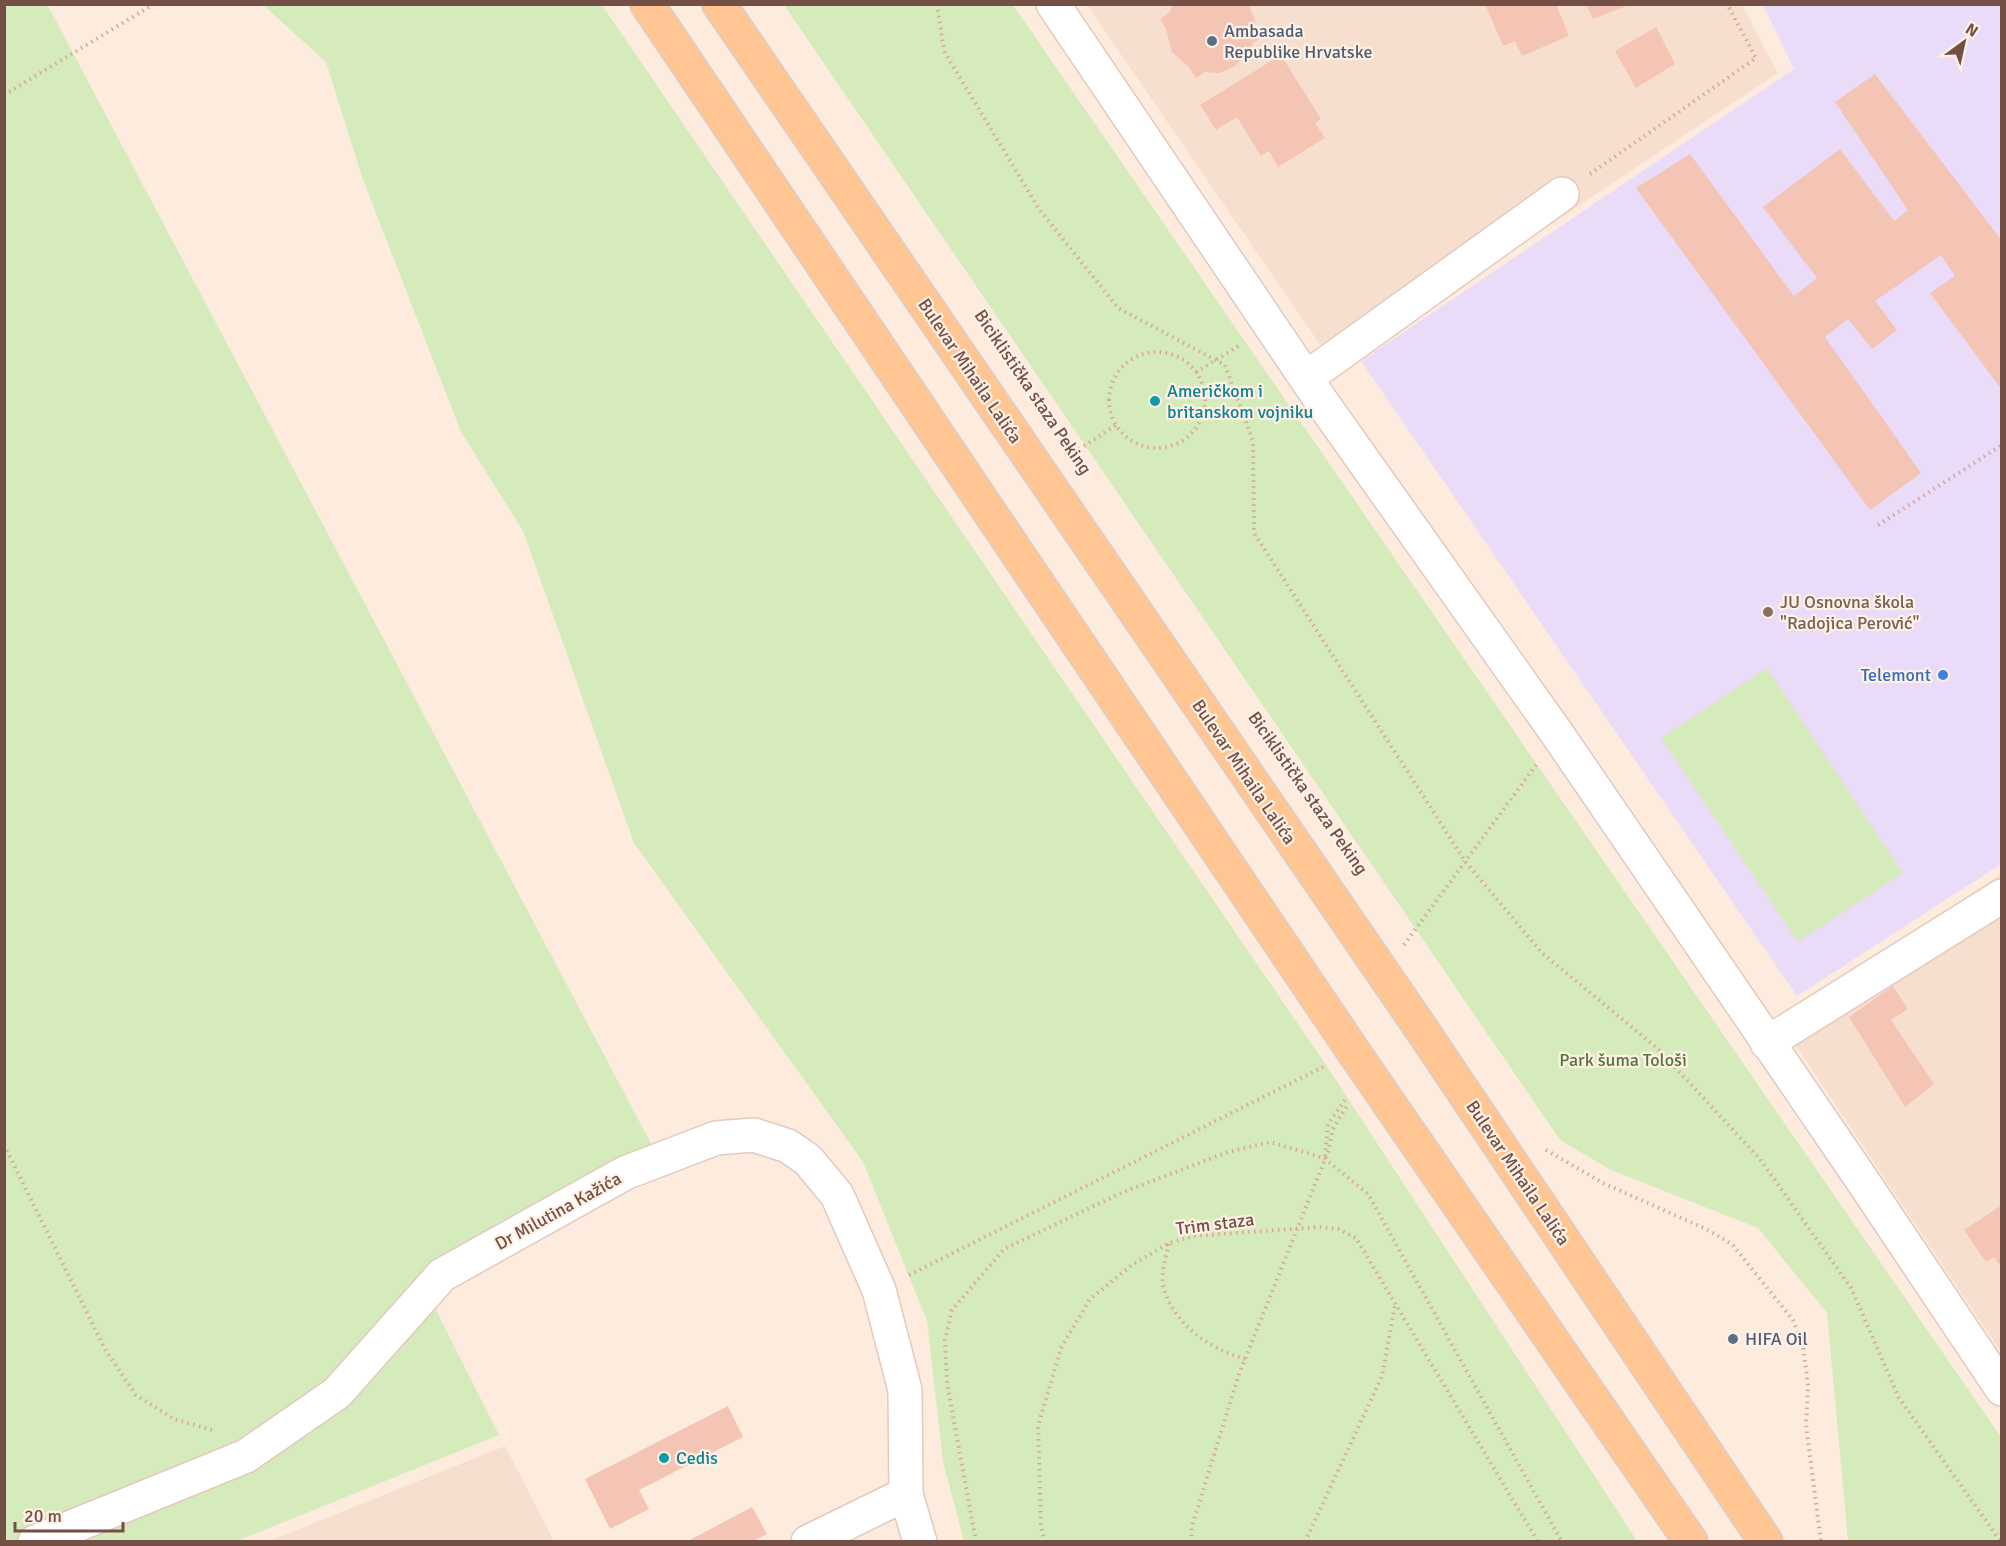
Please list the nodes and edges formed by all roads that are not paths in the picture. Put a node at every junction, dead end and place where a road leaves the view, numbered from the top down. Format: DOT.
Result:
graph roads {
  1 [pos="647,4"];
  2 [pos="719,4"];
  3 [pos="1053,4"];
  4 [pos="1562,194"];
  5 [pos="1306,378"];
  6 [pos="2001,896"];
  7 [pos="1767,1043"];
  8 [pos="2001,1389"];
  9 [pos="906,1494"];
  10 [pos="35,1542"];
  11 [pos="808,1542"];
  12 [pos="920,1542"];
  13 [pos="1690,1542"];
  14 [pos="1766,1542"];
  1 -- 13 [label="main road"];
  2 -- 14 [label="main road, Bulevar Mihaila Lalića"];
  3 -- 5 [label="street"];
  4 -- 5 [label="street"];
  5 -- 7 [label="street"];
  6 -- 7 [label="street"];
  7 -- 8 [label="street"];
  9 -- 10 [label="street, Dr Milutina Kažića"];
  9 -- 11 [label="street"];
  9 -- 12 [label="street, Dr Milutina Kažića"];
}
